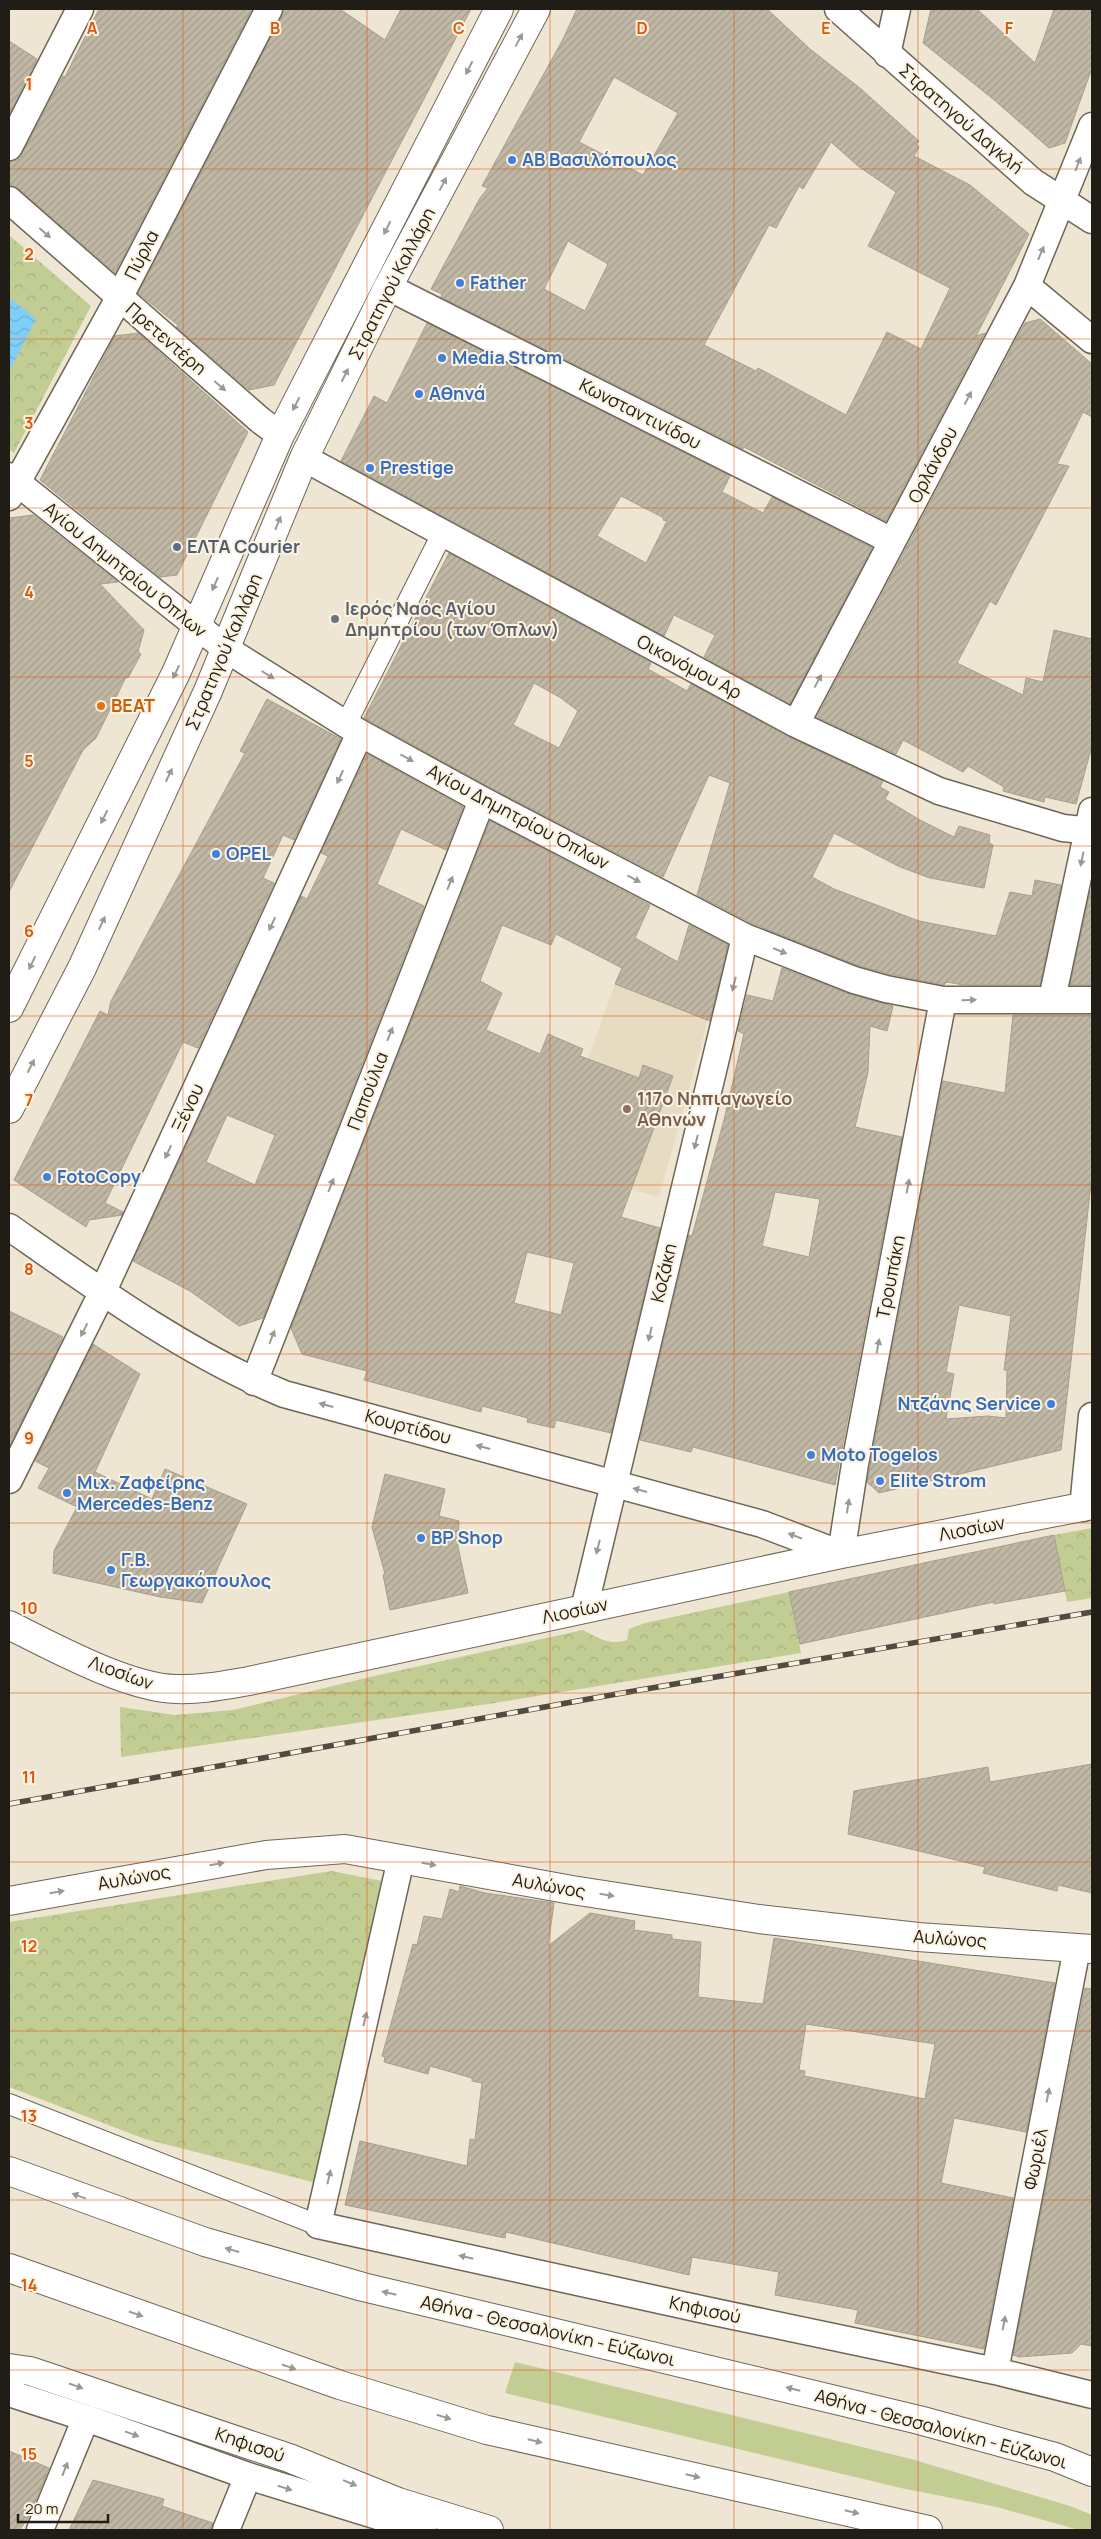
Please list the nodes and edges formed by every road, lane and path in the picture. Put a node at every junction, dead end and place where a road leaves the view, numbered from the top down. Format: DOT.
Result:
graph roads {
  1 [pos="80,9"];
  2 [pos="269,9"];
  3 [pos="499,9"];
  4 [pos="536,9"];
  5 [pos="838,9"];
  6 [pos="897,9"];
  7 [pos="886,54"];
  8 [pos="1092,126"];
  9 [pos="9,147"];
  10 [pos="9,200"];
  11 [pos="1063,202"];
  12 [pos="1092,220"];
  13 [pos="1027,286"];
  14 [pos="388,287"];
  15 [pos="119,298"];
  16 [pos="1092,340"];
  17 [pos="280,435"];
  18 [pos="304,458"];
  19 [pos="12,486"];
  20 [pos="442,534"];
  21 [pos="892,541"];
  22 [pos="196,627"];
  23 [pos="226,649"];
  24 [pos="796,724"];
  25 [pos="353,728"];
  26 [pos="482,800"];
  27 [pos="1091,824"];
  28 [pos="745,937"];
  29 [pos="1052,999"];
  30 [pos="943,1000"];
  31 [pos="1092,1000"];
  32 [pos="9,1008"];
  33 [pos="9,1109"];
  34 [pos="9,1227"];
  35 [pos="102,1293"];
  36 [pos="254,1382"];
  37 [pos="1092,1416"];
  38 [pos="9,1480"];
  39 [pos="614,1483"];
  40 [pos="1088,1506"];
  41 [pos="841,1554"];
  42 [pos="584,1609"];
  43 [pos="9,1625"];
  44 [pos="9,1636"];
  45 [pos="62,1651"];
  46 [pos="401,1859"];
  47 [pos="9,1901"];
  48 [pos="1085,1948"];
  49 [pos="9,2104"];
  50 [pos="9,2171"];
  51 [pos="318,2225"];
  52 [pos="9,2268"];
  53 [pos="16,2368"];
  54 [pos="995,2371"];
  55 [pos="9,2394"];
  56 [pos="1092,2395"];
  57 [pos="86,2418"];
  58 [pos="1092,2472"];
  59 [pos="248,2476"];
  60 [pos="40,2530"];
  61 [pos="226,2530"];
  62 [pos="423,2530"];
  63 [pos="489,2530"];
  64 [pos="928,2530"];
  1 -- 9 [label="street"];
  2 -- 15 [label="street, Πύρλα"];
  3 -- 17 [label="main road, Στρατηγού Καλλάρη, one-way"];
  14 -- 4 [label="main road, Στρατηγού Καλλάρη, one-way"];
  5 -- 7 [label="street, Στρατηγού Δαγκλή"];
  6 -- 7 [label="street"];
  7 -- 11 [label="street, Στρατηγού Δαγκλή"];
  11 -- 8 [label="street, Ορλάνδου, one-way"];
  10 -- 15 [label="street, Πρετεντέρη, one-way"];
  11 -- 12 [label="street, Στρατηγού Δαγκλή"];
  13 -- 11 [label="street, Ορλάνδου, one-way"];
  13 -- 16 [label="street"];
  21 -- 13 [label="street, Ορλάνδου, one-way"];
  18 -- 14 [label="main road, Στρατηγού Καλλάρη, one-way"];
  14 -- 21 [label="street, Κωνσταντινίδου"];
  15 -- 17 [label="street, Πρετεντέρη, one-way"];
  15 -- 19 [label="street, Πύρλα"];
  17 -- 22 [label="main road, Στρατηγού Καλλάρη, one-way"];
  18 -- 20 [label="street, Οικονόμου Αρ"];
  23 -- 18 [label="main road, Στρατηγού Καλλάρη, one-way"];
  19 -- 22 [label="street, Αγίου Δημητρίου Όπλων"];
  20 -- 24 [label="street, Οικονόμου Αρ"];
  20 -- 25 [label="street"];
  24 -- 21 [label="street, Ορλάνδου, one-way"];
  22 -- 23 [label="street, Αγίου Δημητρίου Όπλων"];
  22 -- 32 [label="main road, Στρατηγού Καλλάρη, one-way"];
  23 -- 25 [label="street, Αγίου Δημητρίου Όπλων, one-way"];
  33 -- 23 [label="main road, Στρατηγού Καλλάρη, one-way"];
  24 -- 27 [label="street, Οικονόμου Αρ"];
  25 -- 26 [label="street, Αγίου Δημητρίου Όπλων, one-way"];
  25 -- 35 [label="street, Ξένου, one-way"];
  26 -- 28 [label="street, Αγίου Δημητρίου Όπλων, one-way"];
  36 -- 26 [label="street, Παπούλια, one-way"];
  27 -- 29 [label="street, one-way"];
  28 -- 30 [label="street, Αγίου Δημητρίου Όπλων, one-way"];
  28 -- 39 [label="street, Κοζάκη, one-way"];
  30 -- 29 [label="street, Αγίου Δημητρίου Όπλων, one-way"];
  29 -- 31 [label="street, Αγίου Δημητρίου Όπλων"];
  41 -- 30 [label="street, Τρουπάκη, one-way"];
  34 -- 35 [label="street, Κουρτίδου"];
  35 -- 36 [label="street, Κουρτίδου"];
  35 -- 38 [label="street, Ξένου, one-way"];
  39 -- 36 [label="street, Κουρτίδου, one-way"];
  37 -- 40 [label="street"];
  41 -- 39 [label="street, Κουρτίδου, one-way"];
  39 -- 42 [label="street, Κοζάκη, one-way"];
  40 -- 41 [label="main road, Λιοσίων"];
  41 -- 42 [label="main road, Λιοσίων"];
  42 -- 45 [label="main road, Λιοσίων"];
  43 -- 45 [label="main road, Λιοσίων"];
  44 -- 45 [label="main road, Λιοσίων"];
  47 -- 46 [label="main road, Αυλώνος, one-way"];
  46 -- 48 [label="main road, Αυλώνος, one-way"];
  51 -- 46 [label="street, one-way"];
  54 -- 48 [label="street, Φωριέλ, one-way"];
  49 -- 51 [label="street"];
  58 -- 50 [label="main road, Αθήνα - Θεσσαλονίκη - Εύζωνοι, one-way"];
  54 -- 51 [label="street, Κηφισού, one-way"];
  52 -- 64 [label="main road, one-way"];
  53 -- 63 [label="main road, Κηφισού, one-way"];
  54 -- 56 [label="street, Κηφισού"];
  55 -- 57 [label="street, Κηφισού"];
  57 -- 59 [label="street, Κηφισού, one-way"];
  60 -- 57 [label="street, one-way"];
  59 -- 61 [label="street"];
  59 -- 62 [label="street, Κηφισού, one-way"];
}
